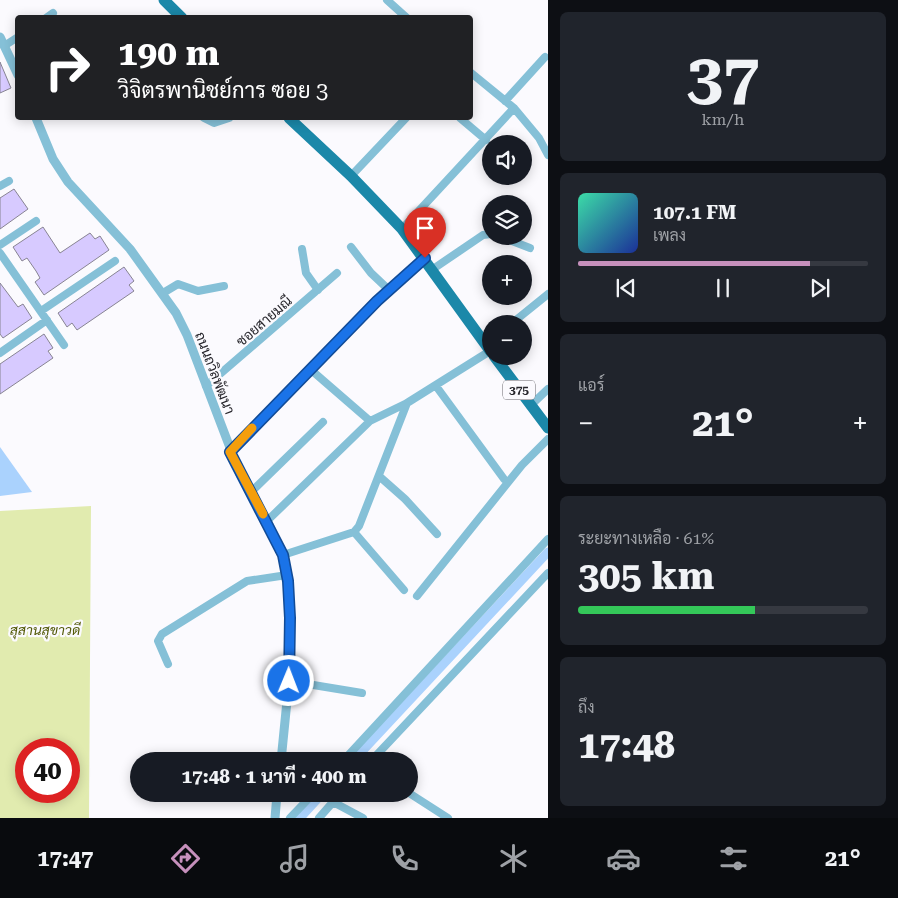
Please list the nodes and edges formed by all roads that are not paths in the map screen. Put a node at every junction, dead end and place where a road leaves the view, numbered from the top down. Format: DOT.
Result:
graph roads {
  1 [pos="164,0"];
  2 [pos="387,0"];
  3 [pos="53,12"];
  4 [pos="50,15"];
  5 [pos="179,15"];
  6 [pos="404,15"];
  7 [pos="0,37"];
  8 [pos="15,39"];
  9 [pos="4,46"];
  10 [pos="545,57"];
  11 [pos="15,69"];
  12 [pos="473,74"];
  13 [pos="505,101"];
  14 [pos="514,108"];
  15 [pos="37,120"];
  16 [pos="208,120"];
  17 [pos="223,120"];
  18 [pos="291,120"];
  19 [pos="404,120"];
  20 [pos="462,120"];
  21 [pos="490,135"];
  22 [pos="482,137"];
  23 [pos="482,144"];
  24 [pos="548,155"];
  25 [pos="352,176"];
  26 [pos="9,181"];
  27 [pos="0,186"];
  28 [pos="36,221"];
  29 [pos="402,228"];
  30 [pos="482,237"];
  31 [pos="0,245"];
  32 [pos="522,245"];
  33 [pos="351,247"];
  34 [pos="530,248"];
  35 [pos="302,249"];
  36 [pos="1,255"];
  37 [pos="425,258"];
  38 [pos="115,261"];
  39 [pos="433,269"];
  40 [pos="337,273"];
  41 [pos="224,286"];
  42 [pos="318,290"];
  43 [pos="389,290"];
  44 [pos="163,293"];
  45 [pos="548,294"];
  46 [pos="40,311"];
  47 [pos="522,315"];
  48 [pos="48,320"];
  49 [pos="482,337"];
  50 [pos="64,344"];
  51 [pos="0,353"];
  52 [pos="482,355"];
  53 [pos="502,365"];
  54 [pos="310,369"];
  55 [pos="206,386"];
  56 [pos="436,386"];
  57 [pos="548,389"];
  58 [pos="408,403"];
  59 [pos="530,406"];
  60 [pos="370,421"];
  61 [pos="323,422"];
  62 [pos="546,424"];
  63 [pos="548,438"];
  64 [pos="230,452"];
  65 [pos="379,476"];
  66 [pos="504,479"];
  67 [pos="250,493"];
  68 [pos="267,521"];
  69 [pos="354,532"];
  70 [pos="437,534"];
  71 [pos="548,539"];
  72 [pos="283,555"];
  73 [pos="548,573"];
  74 [pos="287,575"];
  75 [pos="404,590"];
  76 [pos="417,596"];
  77 [pos="168,664"];
  78 [pos="289,681"];
  79 [pos="362,693"];
  80 [pos="282,752"];
  81 [pos="351,752"];
  82 [pos="379,752"];
  83 [pos="418,799"];
  84 [pos="277,802"];
  85 [pos="305,802"];
  86 [pos="333,802"];
  87 [pos="275,818"];
  88 [pos="290,818"];
  89 [pos="319,818"];
  90 [pos="363,818"];
  91 [pos="448,818"];
  1 -- 5 [label="main road"];
  2 -- 6 [label="street"];
  3 -- 4 [label="street"];
  7 -- 9 [label="street"];
  8 -- 9 [label="street"];
  9 -- 11 [label="street"];
  10 -- 13 [label="street"];
  12 -- 13 [label="street"];
  13 -- 14 [label="street"];
  14 -- 21 [label="street"];
  14 -- 24 [label="street"];
  15 -- 44 [label="street, ถนนถวิลพัฒนา"];
  16 -- 17 [label="street"];
  18 -- 25 [label="main road, 375"];
  19 -- 25 [label="street"];
  20 -- 22 [label="street"];
  23 -- 29 [label="street"];
  25 -- 29 [label="main road, 375"];
  26 -- 27 [label="street"];
  28 -- 31 [label="street"];
  29 -- 37 [label="main road, 375"];
  30 -- 39 [label="street"];
  32 -- 34 [label="street"];
  33 -- 43 [label="street"];
  35 -- 42 [label="street"];
  36 -- 46 [label="street"];
  37 -- 39 [label="main road, 375"];
  37 -- 43 [label="street"];
  38 -- 46 [label="street"];
  39 -- 49 [label="main road, 375"];
  40 -- 42 [label="street, ซอยสายมณี"];
  41 -- 44 [label="street"];
  42 -- 55 [label="street, ซอยสายมณี"];
  43 -- 54 [label="street"];
  44 -- 55 [label="street, ถนนถวิลพัฒนา"];
  45 -- 47 [label="street"];
  46 -- 48 [label="street"];
  48 -- 50 [label="street"];
  48 -- 51 [label="street"];
  52 -- 56 [label="street"];
  53 -- 59 [label="main road, 375"];
  54 -- 60 [label="street"];
  54 -- 64 [label="street"];
  55 -- 64 [label="street, ถนนถวิลพัฒนา"];
  56 -- 58 [label="street"];
  56 -- 66 [label="street"];
  57 -- 59 [label="street"];
  58 -- 60 [label="street"];
  58 -- 65 [label="street"];
  59 -- 62 [label="main road, 375"];
  60 -- 68 [label="street"];
  61 -- 67 [label="street"];
  62 -- 63 [label="main road, 375"];
  63 -- 76 [label="street"];
  64 -- 67 [label="street, ถนนถวิลพัฒนา"];
  65 -- 69 [label="street"];
  65 -- 70 [label="street"];
  67 -- 68 [label="street, ถนนถวิลพัฒนา"];
  68 -- 72 [label="street, ถนนถวิลพัฒนา"];
  69 -- 72 [label="street"];
  69 -- 75 [label="street"];
  71 -- 81 [label="street"];
  72 -- 74 [label="street, ถนนถวิลพัฒนา"];
  73 -- 82 [label="street"];
  74 -- 77 [label="street"];
  74 -- 78 [label="street, ถนนถวิลพัฒนา"];
  78 -- 79 [label="street"];
  78 -- 80 [label="street, ถนนถวิลพัฒนา"];
  83 -- 91 [label="street"];
  84 -- 87 [label="street"];
  85 -- 88 [label="street"];
  86 -- 89 [label="street"];
  86 -- 90 [label="street"];
}
